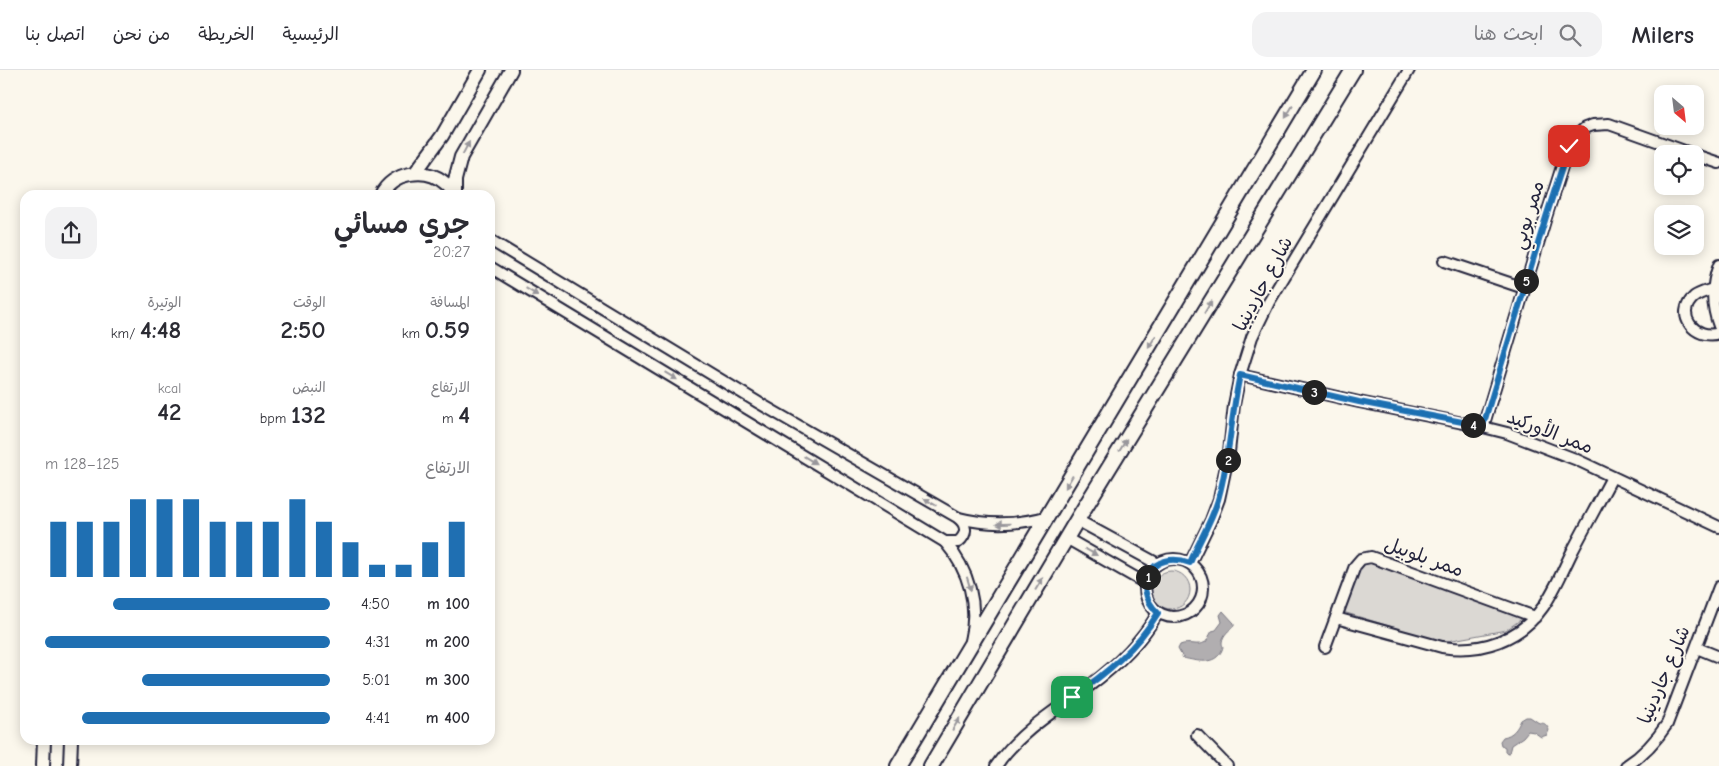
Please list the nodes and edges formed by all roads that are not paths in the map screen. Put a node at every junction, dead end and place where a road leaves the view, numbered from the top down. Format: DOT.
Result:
graph roads {
  1 [pos="480,70"];
  2 [pos="511,70"];
  3 [pos="1314,70"];
  4 [pos="1352,70"];
  5 [pos="1409,70"];
  6 [pos="1668,145"];
  7 [pos="1704,158"];
  8 [pos="1719,163"];
  9 [pos="414,172"];
  10 [pos="385,190"];
  11 [pos="451,190"];
  12 [pos="455,190"];
  13 [pos="495,243"];
  14 [pos="1444,261"];
  15 [pos="1719,265"];
  16 [pos="495,270"];
  17 [pos="1524,288"];
  18 [pos="1713,289"];
  19 [pos="1719,326"];
  20 [pos="1719,332"];
  21 [pos="1240,375"];
  22 [pos="1483,426"];
  23 [pos="1612,477"];
  24 [pos="1049,516"];
  25 [pos="957,517"];
  26 [pos="1077,520"];
  27 [pos="1719,527"];
  28 [pos="1066,538"];
  29 [pos="945,542"];
  30 [pos="1190,563"];
  31 [pos="1158,564"];
  32 [pos="1145,583"];
  33 [pos="1719,587"];
  34 [pos="1158,613"];
  35 [pos="1535,617"];
  36 [pos="1336,618"];
  37 [pos="1325,647"];
  38 [pos="1697,648"];
  39 [pos="967,650"];
  40 [pos="1719,657"];
  41 [pos="1198,735"];
  42 [pos="44,745"];
  43 [pos="71,745"];
  44 [pos="43,766"];
  45 [pos="70,766"];
  46 [pos="898,766"];
  47 [pos="931,766"];
  48 [pos="996,766"];
  49 [pos="1227,766"];
  50 [pos="1626,766"];
  1 -- 9 [label="street"];
  12 -- 2 [label="street, one-way"];
  3 -- 24 [label="main road, one-way"];
  26 -- 4 [label="main road, one-way"];
  5 -- 21 [label="street, شارع جاردينيا"];
  6 -- 17 [label="street, ممر بوبي"];
  7 -- 8 [label="street, ممر بوبي"];
  9 -- 10 [label="street"];
  9 -- 11 [label="street"];
  25 -- 13 [label="street, one-way"];
  14 -- 17 [label="street"];
  15 -- 18 [label="street"];
  16 -- 29 [label="street, one-way"];
  17 -- 22 [label="street, ممر بوبي"];
  18 -- 19 [label="street"];
  18 -- 20 [label="street"];
  21 -- 22 [label="street, ممر الأوركيد"];
  21 -- 30 [label="street, شارع جاردينيا"];
  22 -- 23 [label="street, ممر الأوركيد"];
  23 -- 27 [label="street, ممر الأوركيد"];
  23 -- 35 [label="street"];
  24 -- 25 [label="street, one-way"];
  24 -- 39 [label="main road"];
  25 -- 29 [label="street"];
  26 -- 28 [label="main road"];
  26 -- 31 [label="street"];
  28 -- 32 [label="street, one-way"];
  47 -- 28 [label="main road, one-way"];
  29 -- 39 [label="street, one-way"];
  30 -- 31 [label="street"];
  30 -- 34 [label="street"];
  31 -- 32 [label="street"];
  32 -- 34 [label="street"];
  33 -- 38 [label="street, شارع جاردينيا"];
  34 -- 48 [label="street"];
  35 -- 36 [label="street"];
  35 -- 36 [label="street, ممر بلوبيل"];
  36 -- 37 [label="street, ممر بلوبيل"];
  38 -- 40 [label="street"];
  38 -- 50 [label="street, شارع جاردينيا"];
  39 -- 46 [label="main road"];
  41 -- 49 [label="street"];
  42 -- 44 [label="street"];
  43 -- 45 [label="street"];
}
